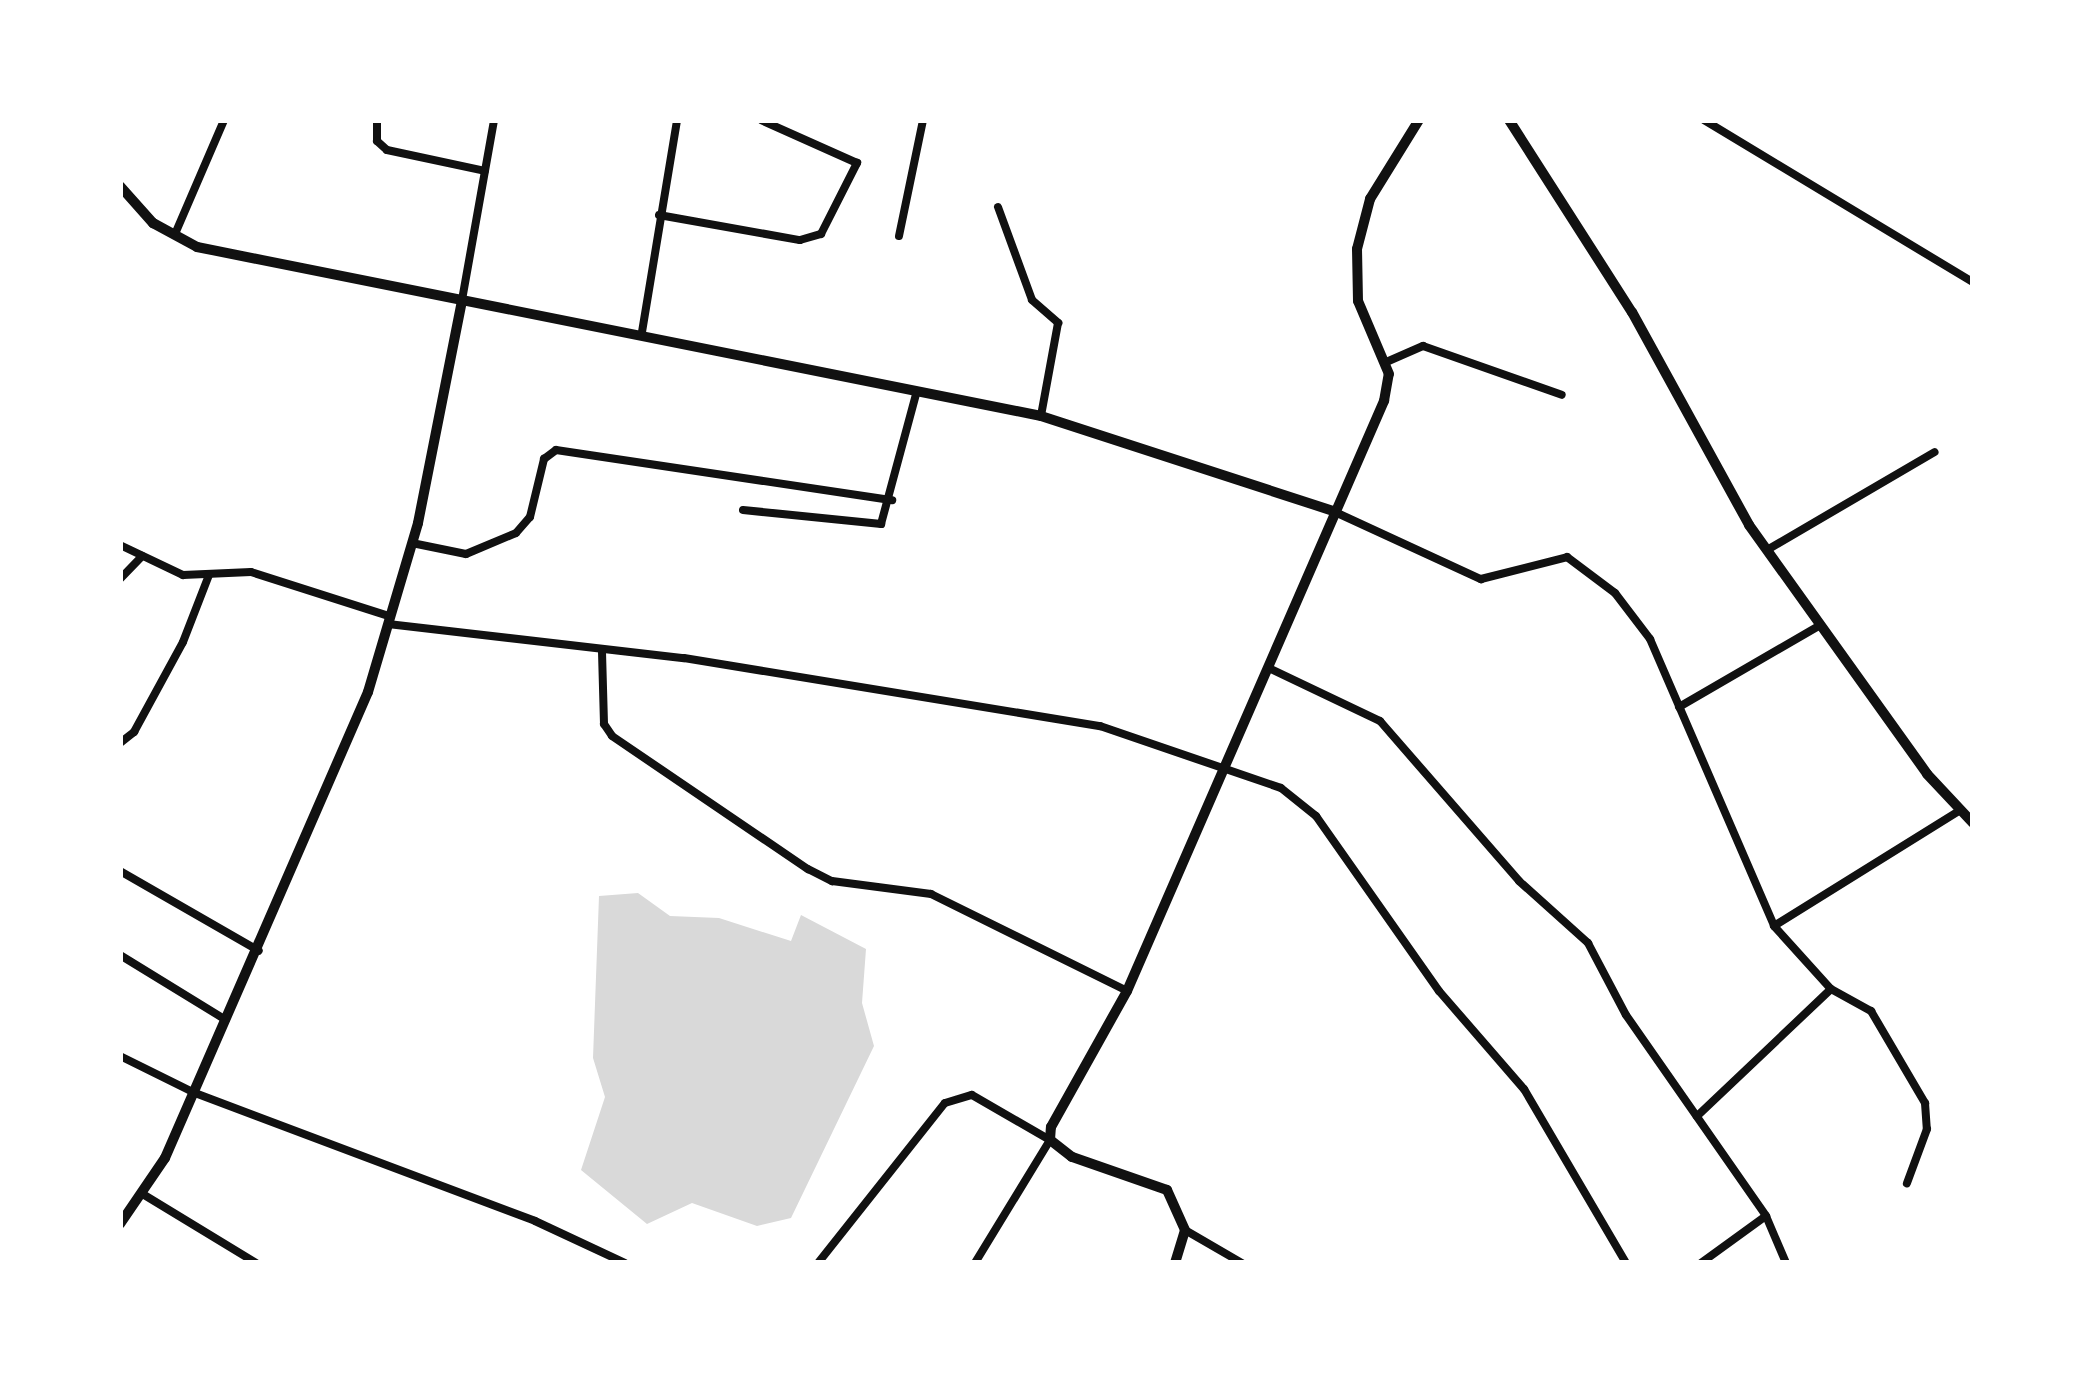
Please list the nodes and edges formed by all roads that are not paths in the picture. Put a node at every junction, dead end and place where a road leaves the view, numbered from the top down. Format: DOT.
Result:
graph roads {
  1 [pos="224,120"];
  2 [pos="377,120"];
  3 [pos="494,120"];
  4 [pos="677,120"];
  5 [pos="760,120"];
  6 [pos="923,120"];
  7 [pos="1509,120"];
  8 [pos="1704,120"];
  9 [pos="1410,122"];
  10 [pos="485,171"];
  11 [pos="120,186"];
  12 [pos="998,208"];
  13 [pos="659,215"];
  14 [pos="898,236"];
  15 [pos="173,238"];
  16 [pos="1973,282"];
  17 [pos="462,300"];
  18 [pos="643,332"];
  19 [pos="1384,363"];
  20 [pos="917,391"];
  21 [pos="1562,395"];
  22 [pos="1041,416"];
  23 [pos="1935,452"];
  24 [pos="892,500"];
  25 [pos="743,510"];
  26 [pos="1334,512"];
  27 [pos="412,543"];
  28 [pos="120,545"];
  29 [pos="1766,550"];
  30 [pos="142,556"];
  31 [pos="208,575"];
  32 [pos="120,579"];
  33 [pos="388,621"];
  34 [pos="1819,626"];
  35 [pos="602,652"];
  36 [pos="1271,669"];
  37 [pos="1679,707"];
  38 [pos="120,743"];
  39 [pos="1225,765"];
  40 [pos="1959,811"];
  41 [pos="1973,823"];
  42 [pos="120,871"];
  43 [pos="1774,926"];
  44 [pos="259,951"];
  45 [pos="120,955"];
  46 [pos="1831,989"];
  47 [pos="1127,991"];
  48 [pos="226,1020"];
  49 [pos="120,1056"];
  50 [pos="195,1093"];
  51 [pos="1697,1116"];
  52 [pos="1050,1140"];
  53 [pos="1907,1183"];
  54 [pos="141,1193"];
  55 [pos="1766,1216"];
  56 [pos="122,1218"];
  57 [pos="1185,1230"];
  58 [pos="256,1263"];
  59 [pos="624,1263"];
  60 [pos="818,1263"];
  61 [pos="975,1263"];
  62 [pos="1175,1263"];
  63 [pos="1243,1263"];
  64 [pos="1626,1263"];
  65 [pos="1701,1263"];
  66 [pos="1786,1263"];
  1 -- 15 [label="street"];
  2 -- 10 [label="street"];
  3 -- 10 [label="street"];
  4 -- 13 [label="street"];
  5 -- 13 [label="street"];
  6 -- 14 [label="street"];
  7 -- 29 [label="street"];
  8 -- 16 [label="street"];
  9 -- 19 [label="street"];
  10 -- 17 [label="street"];
  11 -- 15 [label="street"];
  12 -- 22 [label="street"];
  13 -- 18 [label="street"];
  15 -- 17 [label="street"];
  17 -- 18 [label="street"];
  17 -- 27 [label="street"];
  18 -- 20 [label="street"];
  19 -- 21 [label="street"];
  19 -- 26 [label="street"];
  20 -- 22 [label="street"];
  20 -- 24 [label="street"];
  22 -- 26 [label="street"];
  23 -- 29 [label="street"];
  24 -- 25 [label="street"];
  24 -- 27 [label="street"];
  26 -- 36 [label="street"];
  26 -- 37 [label="street"];
  27 -- 33 [label="street"];
  28 -- 30 [label="street"];
  29 -- 34 [label="street"];
  30 -- 31 [label="street"];
  30 -- 32 [label="street"];
  31 -- 33 [label="street"];
  31 -- 38 [label="street"];
  33 -- 35 [label="street"];
  33 -- 44 [label="street"];
  34 -- 37 [label="street"];
  34 -- 40 [label="street"];
  35 -- 39 [label="street"];
  35 -- 47 [label="street"];
  36 -- 39 [label="street"];
  36 -- 51 [label="street"];
  37 -- 43 [label="street"];
  39 -- 47 [label="street"];
  39 -- 64 [label="street"];
  40 -- 41 [label="street"];
  40 -- 43 [label="street"];
  42 -- 44 [label="street"];
  43 -- 46 [label="street"];
  44 -- 48 [label="street"];
  45 -- 48 [label="street"];
  46 -- 51 [label="street"];
  46 -- 53 [label="street"];
  47 -- 52 [label="street"];
  48 -- 50 [label="street"];
  49 -- 50 [label="street"];
  50 -- 54 [label="street"];
  50 -- 59 [label="street"];
  51 -- 55 [label="street"];
  52 -- 57 [label="street"];
  52 -- 60 [label="street"];
  52 -- 61 [label="street"];
  54 -- 56 [label="street"];
  54 -- 58 [label="street"];
  55 -- 65 [label="street"];
  55 -- 66 [label="street"];
  57 -- 62 [label="street"];
  57 -- 63 [label="street"];
}
